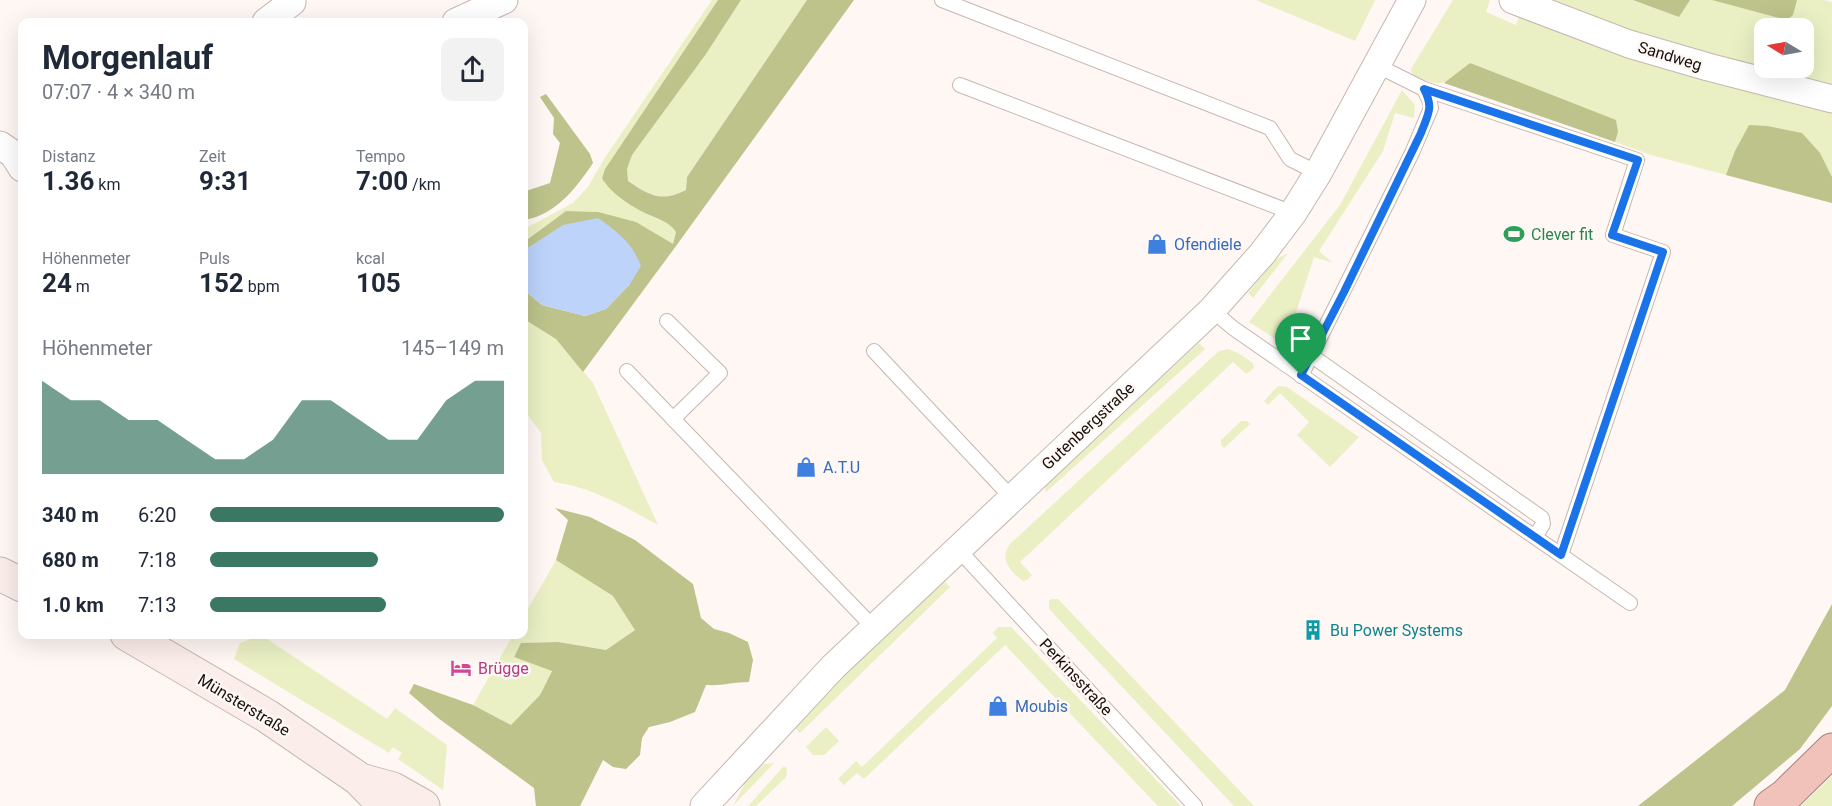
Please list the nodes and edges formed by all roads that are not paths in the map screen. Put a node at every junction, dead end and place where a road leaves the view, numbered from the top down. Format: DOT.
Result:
graph roads {
  1 [pos="504,0"];
  2 [pos="942,0"];
  3 [pos="1412,0"];
  4 [pos="1513,0"];
  5 [pos="292,2"];
  6 [pos="272,18"];
  7 [pos="465,18"];
  8 [pos="1376,65"];
  9 [pos="960,84"];
  10 [pos="1424,89"];
  11 [pos="1832,99"];
  12 [pos="0,145"];
  13 [pos="18,162"];
  14 [pos="1318,173"];
  15 [pos="1293,213"];
  16 [pos="1212,310"];
  17 [pos="667,321"];
  18 [pos="874,351"];
  19 [pos="1311,356"];
  20 [pos="627,371"];
  21 [pos="1301,375"];
  22 [pos="674,419"];
  23 [pos="1011,497"];
  24 [pos="1535,537"];
  25 [pos="957,548"];
  26 [pos="1561,555"];
  27 [pos="0,574"];
  28 [pos="18,583"];
  29 [pos="1630,603"];
  30 [pos="874,628"];
  31 [pos="136,639"];
  32 [pos="1832,750"];
  33 [pos="733,775"];
  34 [pos="359,779"];
  35 [pos="385,806"];
  36 [pos="423,806"];
  37 [pos="704,806"];
  38 [pos="718,806"];
  39 [pos="1195,806"];
  40 [pos="1771,806"];
  1 -- 7 [label="street"];
  2 -- 14 [label="lane"];
  3 -- 8 [label="street, Gutenbergstraße"];
  4 -- 11 [label="street, Sandweg"];
  5 -- 6 [label="street"];
  8 -- 10 [label="lane"];
  8 -- 14 [label="street, Gutenbergstraße"];
  9 -- 15 [label="lane"];
  10 -- 19 [label="lane"];
  10 -- 26 [label="lane"];
  12 -- 13 [label="street"];
  14 -- 15 [label="street, Gutenbergstraße"];
  15 -- 16 [label="street, Gutenbergstraße"];
  16 -- 21 [label="lane"];
  16 -- 23 [label="street, Gutenbergstraße"];
  17 -- 22 [label="lane"];
  18 -- 23 [label="lane"];
  19 -- 21 [label="lane"];
  19 -- 24 [label="lane"];
  20 -- 22 [label="lane"];
  21 -- 24 [label="lane"];
  22 -- 30 [label="lane"];
  23 -- 25 [label="street, Gutenbergstraße"];
  24 -- 26 [label="lane"];
  25 -- 30 [label="street, Gutenbergstraße"];
  25 -- 39 [label="lane, Perkinsstraße"];
  26 -- 29 [label="lane"];
  27 -- 28 [label="main road"];
  30 -- 33 [label="street, Gutenbergstraße"];
  31 -- 34 [label="main road, Münsterstraße"];
  32 -- 40 [label="highway"];
  33 -- 37 [label="street, Gutenbergstraße"];
  33 -- 38 [label="street"];
  34 -- 35 [label="main road, Münsterstraße"];
  34 -- 36 [label="main road, Münsterstraße"];
}
